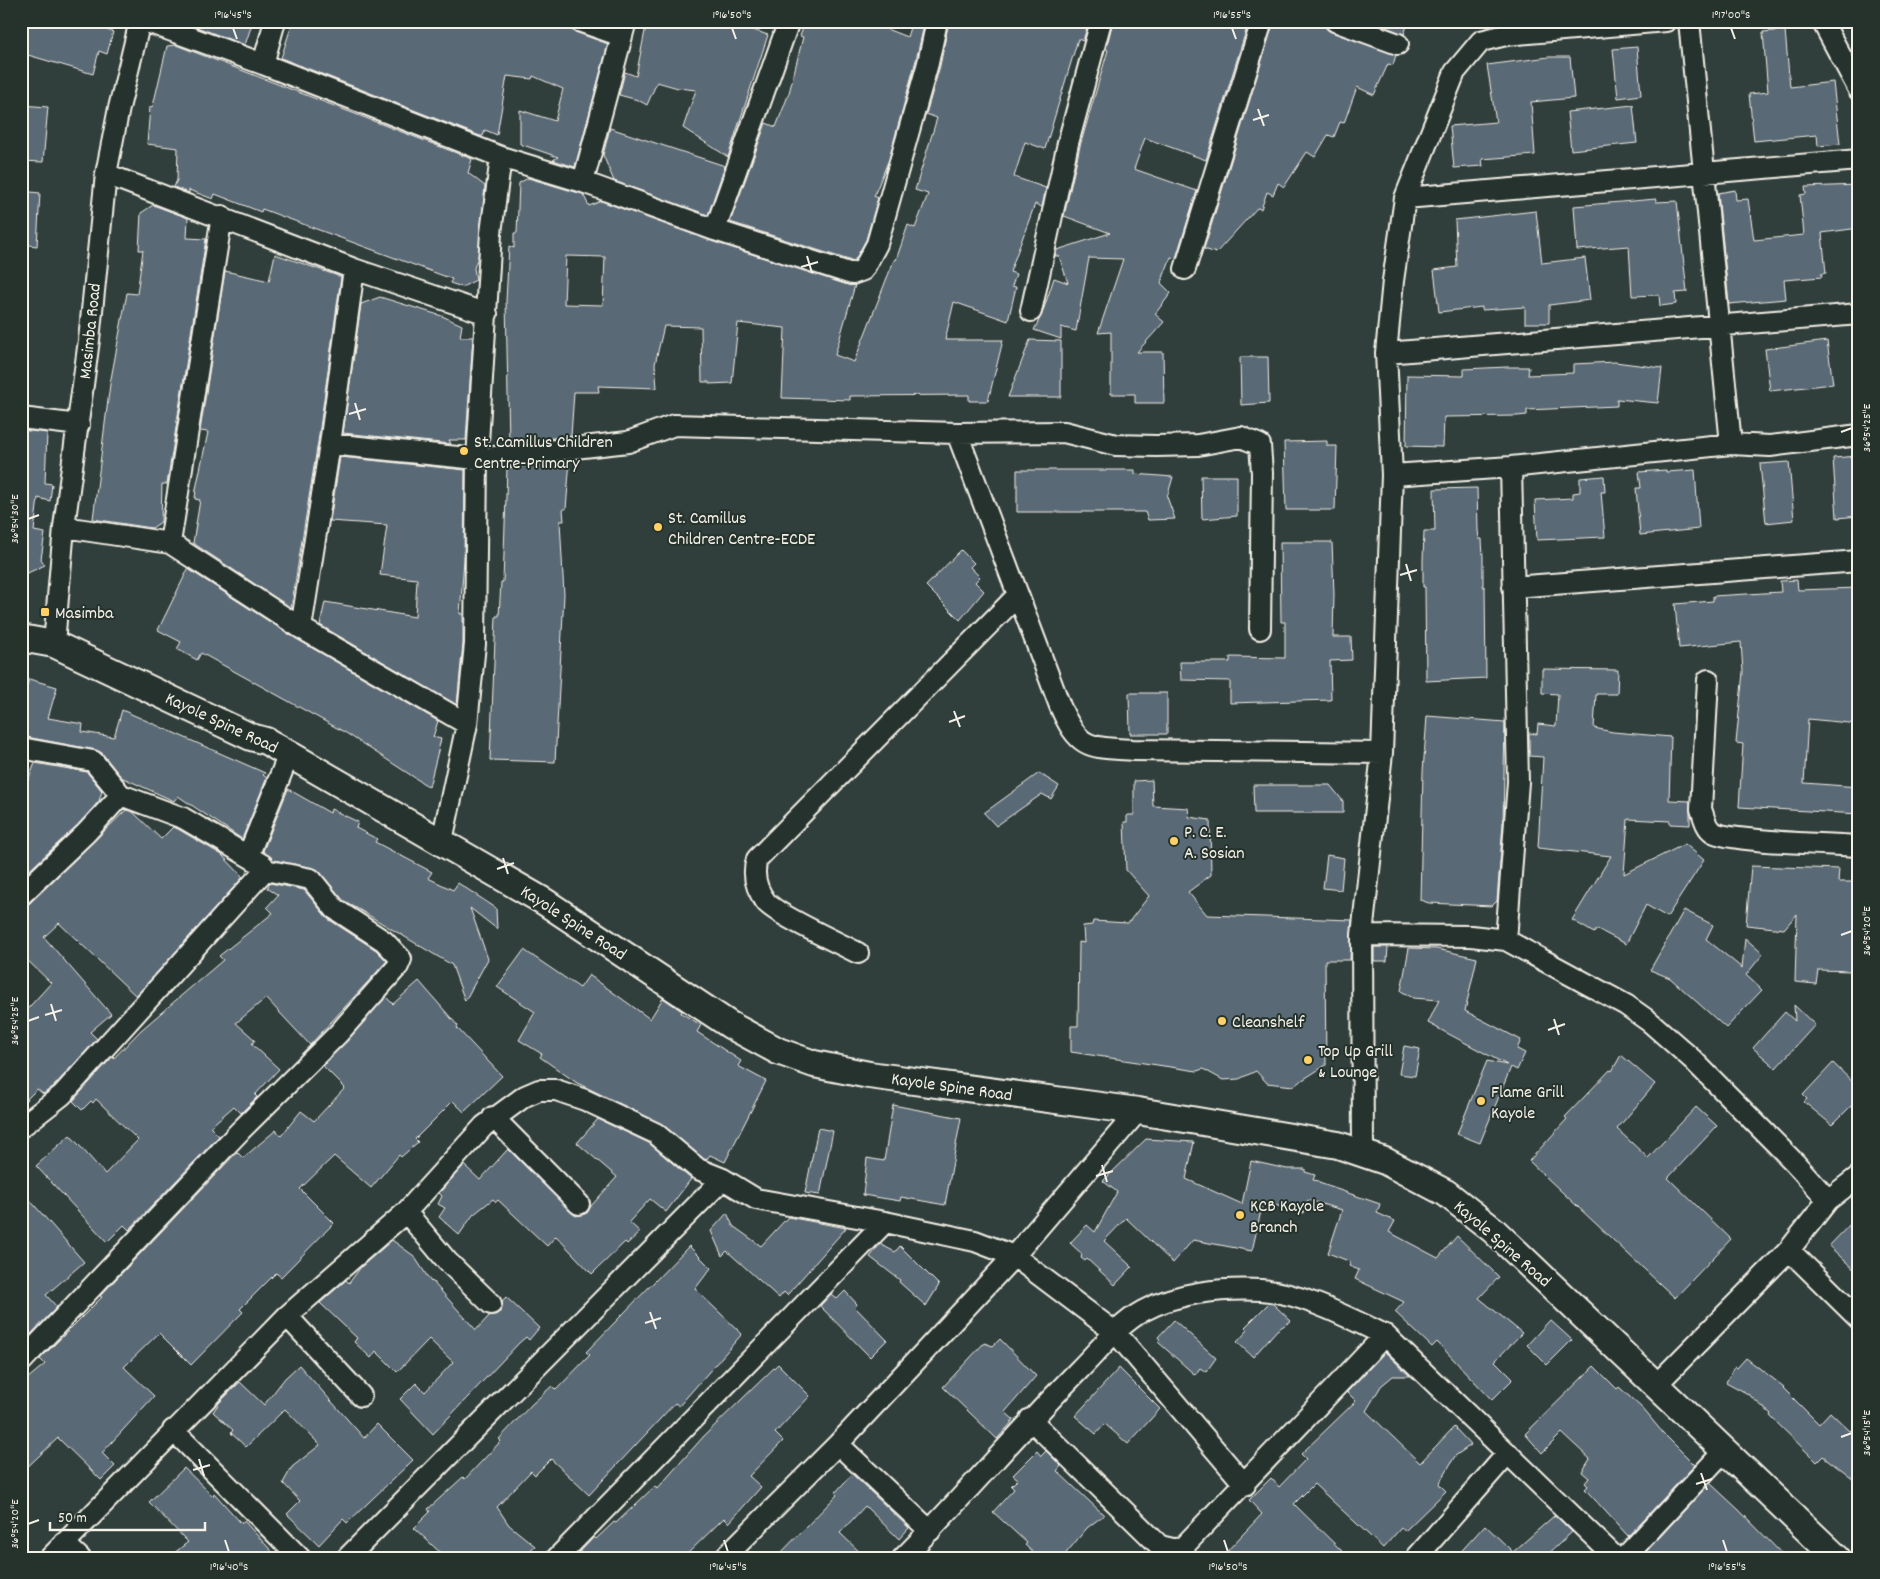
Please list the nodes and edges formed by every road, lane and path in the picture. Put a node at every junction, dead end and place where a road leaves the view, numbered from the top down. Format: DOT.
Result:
graph roads {
  1 [pos="140,21"];
  2 [pos="145,21"];
  3 [pos="275,21"];
  4 [pos="579,21"];
  5 [pos="789,21"];
  6 [pos="936,21"];
  7 [pos="1101,21"];
  8 [pos="1262,21"];
  9 [pos="1335,21"];
  10 [pos="1666,21"];
  11 [pos="1688,21"];
  12 [pos="1822,21"];
  13 [pos="624,29"];
  14 [pos="1398,44"];
  15 [pos="263,64"];
  16 [pos="1859,90"];
  17 [pos="501,158"];
  18 [pos="1859,160"];
  19 [pos="1703,172"];
  20 [pos="106,174"];
  21 [pos="583,182"];
  22 [pos="1405,198"];
  23 [pos="222,216"];
  24 [pos="716,230"];
  25 [pos="354,269"];
  26 [pos="1185,269"];
  27 [pos="1031,311"];
  28 [pos="487,314"];
  29 [pos="1859,314"];
  30 [pos="1719,327"];
  31 [pos="1386,353"];
  32 [pos="21,418"];
  33 [pos="79,425"];
  34 [pos="957,433"];
  35 [pos="1859,435"];
  36 [pos="330,444"];
  37 [pos="1731,444"];
  38 [pos="477,459"];
  39 [pos="1511,467"];
  40 [pos="1392,474"];
  41 [pos="64,527"];
  42 [pos="170,543"];
  43 [pos="1859,561"];
  44 [pos="1513,586"];
  45 [pos="1018,595"];
  46 [pos="301,628"];
  47 [pos="1260,629"];
  48 [pos="21,638"];
  49 [pos="54,644"];
  50 [pos="1708,680"];
  51 [pos="466,724"];
  52 [pos="21,748"];
  53 [pos="1382,753"];
  54 [pos="290,754"];
  55 [pos="122,795"];
  56 [pos="442,841"];
  57 [pos="1859,846"];
  58 [pos="248,856"];
  59 [pos="265,870"];
  60 [pos="21,895"];
  61 [pos="1362,934"];
  62 [pos="1506,940"];
  63 [pos="858,953"];
  64 [pos="1138,1111"];
  65 [pos="493,1118"];
  66 [pos="21,1127"];
  67 [pos="1363,1153"];
  68 [pos="1859,1176"];
  69 [pos="723,1179"];
  70 [pos="1828,1200"];
  71 [pos="579,1204"];
  72 [pos="406,1212"];
  73 [pos="885,1222"];
  74 [pos="1789,1250"];
  75 [pos="1014,1256"];
  76 [pos="491,1304"];
  77 [pos="287,1316"];
  78 [pos="1859,1319"];
  79 [pos="1116,1333"];
  80 [pos="1385,1335"];
  81 [pos="21,1362"];
  82 [pos="1657,1384"];
  83 [pos="361,1396"];
  84 [pos="1030,1419"];
  85 [pos="173,1430"];
  86 [pos="838,1444"];
  87 [pos="1725,1450"];
  88 [pos="1508,1453"];
  89 [pos="1245,1485"];
  90 [pos="930,1531"];
  91 [pos="64,1543"];
  92 [pos="1181,1554"];
  93 [pos="50,1558"];
  94 [pos="80,1558"];
  95 [pos="300,1558"];
  96 [pos="347,1558"];
  97 [pos="557,1558"];
  98 [pos="724,1558"];
  99 [pos="903,1558"];
  100 [pos="1416,1558"];
  101 [pos="1616,1558"];
  102 [pos="1624,1558"];
  103 [pos="1837,1558"];
  1 -- 20 [label="street, Masimba Road"];
  2 -- 15 [label="street"];
  3 -- 15 [label="street"];
  4 -- 13 [label="street"];
  5 -- 24 [label="street"];
  6 -- 24 [label="street"];
  7 -- 27 [label="street"];
  8 -- 26 [label="street"];
  9 -- 14 [label="street"];
  10 -- 22 [label="street"];
  11 -- 19 [label="street"];
  12 -- 16 [label="street"];
  13 -- 21 [label="street"];
  15 -- 17 [label="street"];
  17 -- 21 [label="street"];
  17 -- 28 [label="street"];
  18 -- 19 [label="street"];
  19 -- 22 [label="street"];
  19 -- 30 [label="street"];
  20 -- 23 [label="street"];
  20 -- 33 [label="street, Masimba Road"];
  21 -- 24 [label="street"];
  22 -- 31 [label="street"];
  23 -- 25 [label="street"];
  23 -- 42 [label="street"];
  25 -- 28 [label="street"];
  25 -- 36 [label="street"];
  28 -- 38 [label="street"];
  29 -- 30 [label="street"];
  30 -- 31 [label="street"];
  30 -- 37 [label="street"];
  31 -- 40 [label="street"];
  32 -- 33 [label="street"];
  33 -- 41 [label="street, Masimba Road"];
  34 -- 38 [label="street"];
  34 -- 45 [label="street"];
  34 -- 47 [label="street"];
  35 -- 37 [label="street"];
  36 -- 38 [label="street"];
  36 -- 46 [label="street"];
  37 -- 39 [label="street"];
  38 -- 51 [label="street"];
  39 -- 40 [label="street"];
  39 -- 44 [label="street"];
  40 -- 53 [label="street"];
  41 -- 42 [label="street"];
  41 -- 49 [label="street, Masimba Road"];
  42 -- 46 [label="street"];
  43 -- 44 [label="street"];
  44 -- 62 [label="street"];
  45 -- 53 [label="street"];
  45 -- 63 [label="street"];
  46 -- 51 [label="street"];
  48 -- 49 [label="main road, Kayole Spine Road"];
  49 -- 54 [label="main road, Kayole Spine Road"];
  50 -- 57 [label="street"];
  51 -- 56 [label="street"];
  52 -- 55 [label="street"];
  53 -- 61 [label="street"];
  54 -- 56 [label="main road, Kayole Spine Road"];
  54 -- 58 [label="street"];
  55 -- 58 [label="street"];
  55 -- 60 [label="street"];
  56 -- 64 [label="main road, Kayole Spine Road"];
  58 -- 59 [label="street"];
  59 -- 66 [label="street"];
  59 -- 81 [label="street"];
  61 -- 62 [label="street"];
  61 -- 67 [label="street"];
  62 -- 70 [label="street"];
  64 -- 67 [label="main road, Kayole Spine Road"];
  64 -- 75 [label="street"];
  65 -- 69 [label="street"];
  65 -- 71 [label="street"];
  65 -- 72 [label="street"];
  67 -- 82 [label="main road, Kayole Spine Road"];
  68 -- 70 [label="street"];
  69 -- 73 [label="street"];
  69 -- 96 [label="street"];
  70 -- 74 [label="street"];
  72 -- 76 [label="street"];
  72 -- 77 [label="street"];
  73 -- 75 [label="street"];
  73 -- 97 [label="street"];
  74 -- 78 [label="street"];
  74 -- 82 [label="street"];
  75 -- 79 [label="street"];
  75 -- 86 [label="street"];
  77 -- 83 [label="street"];
  77 -- 85 [label="street"];
  79 -- 80 [label="street"];
  79 -- 84 [label="street"];
  79 -- 89 [label="street"];
  80 -- 88 [label="street"];
  80 -- 89 [label="street"];
  82 -- 87 [label="main road, Kayole Spine Road"];
  84 -- 90 [label="street"];
  84 -- 92 [label="street"];
  85 -- 91 [label="street"];
  85 -- 95 [label="street"];
  86 -- 90 [label="street"];
  86 -- 98 [label="street"];
  87 -- 102 [label="street"];
  87 -- 103 [label="main road, Kayole Spine Road"];
  88 -- 100 [label="street"];
  88 -- 101 [label="street"];
  89 -- 92 [label="street"];
  90 -- 99 [label="street"];
  91 -- 93 [label="street"];
  91 -- 94 [label="street"];
}
